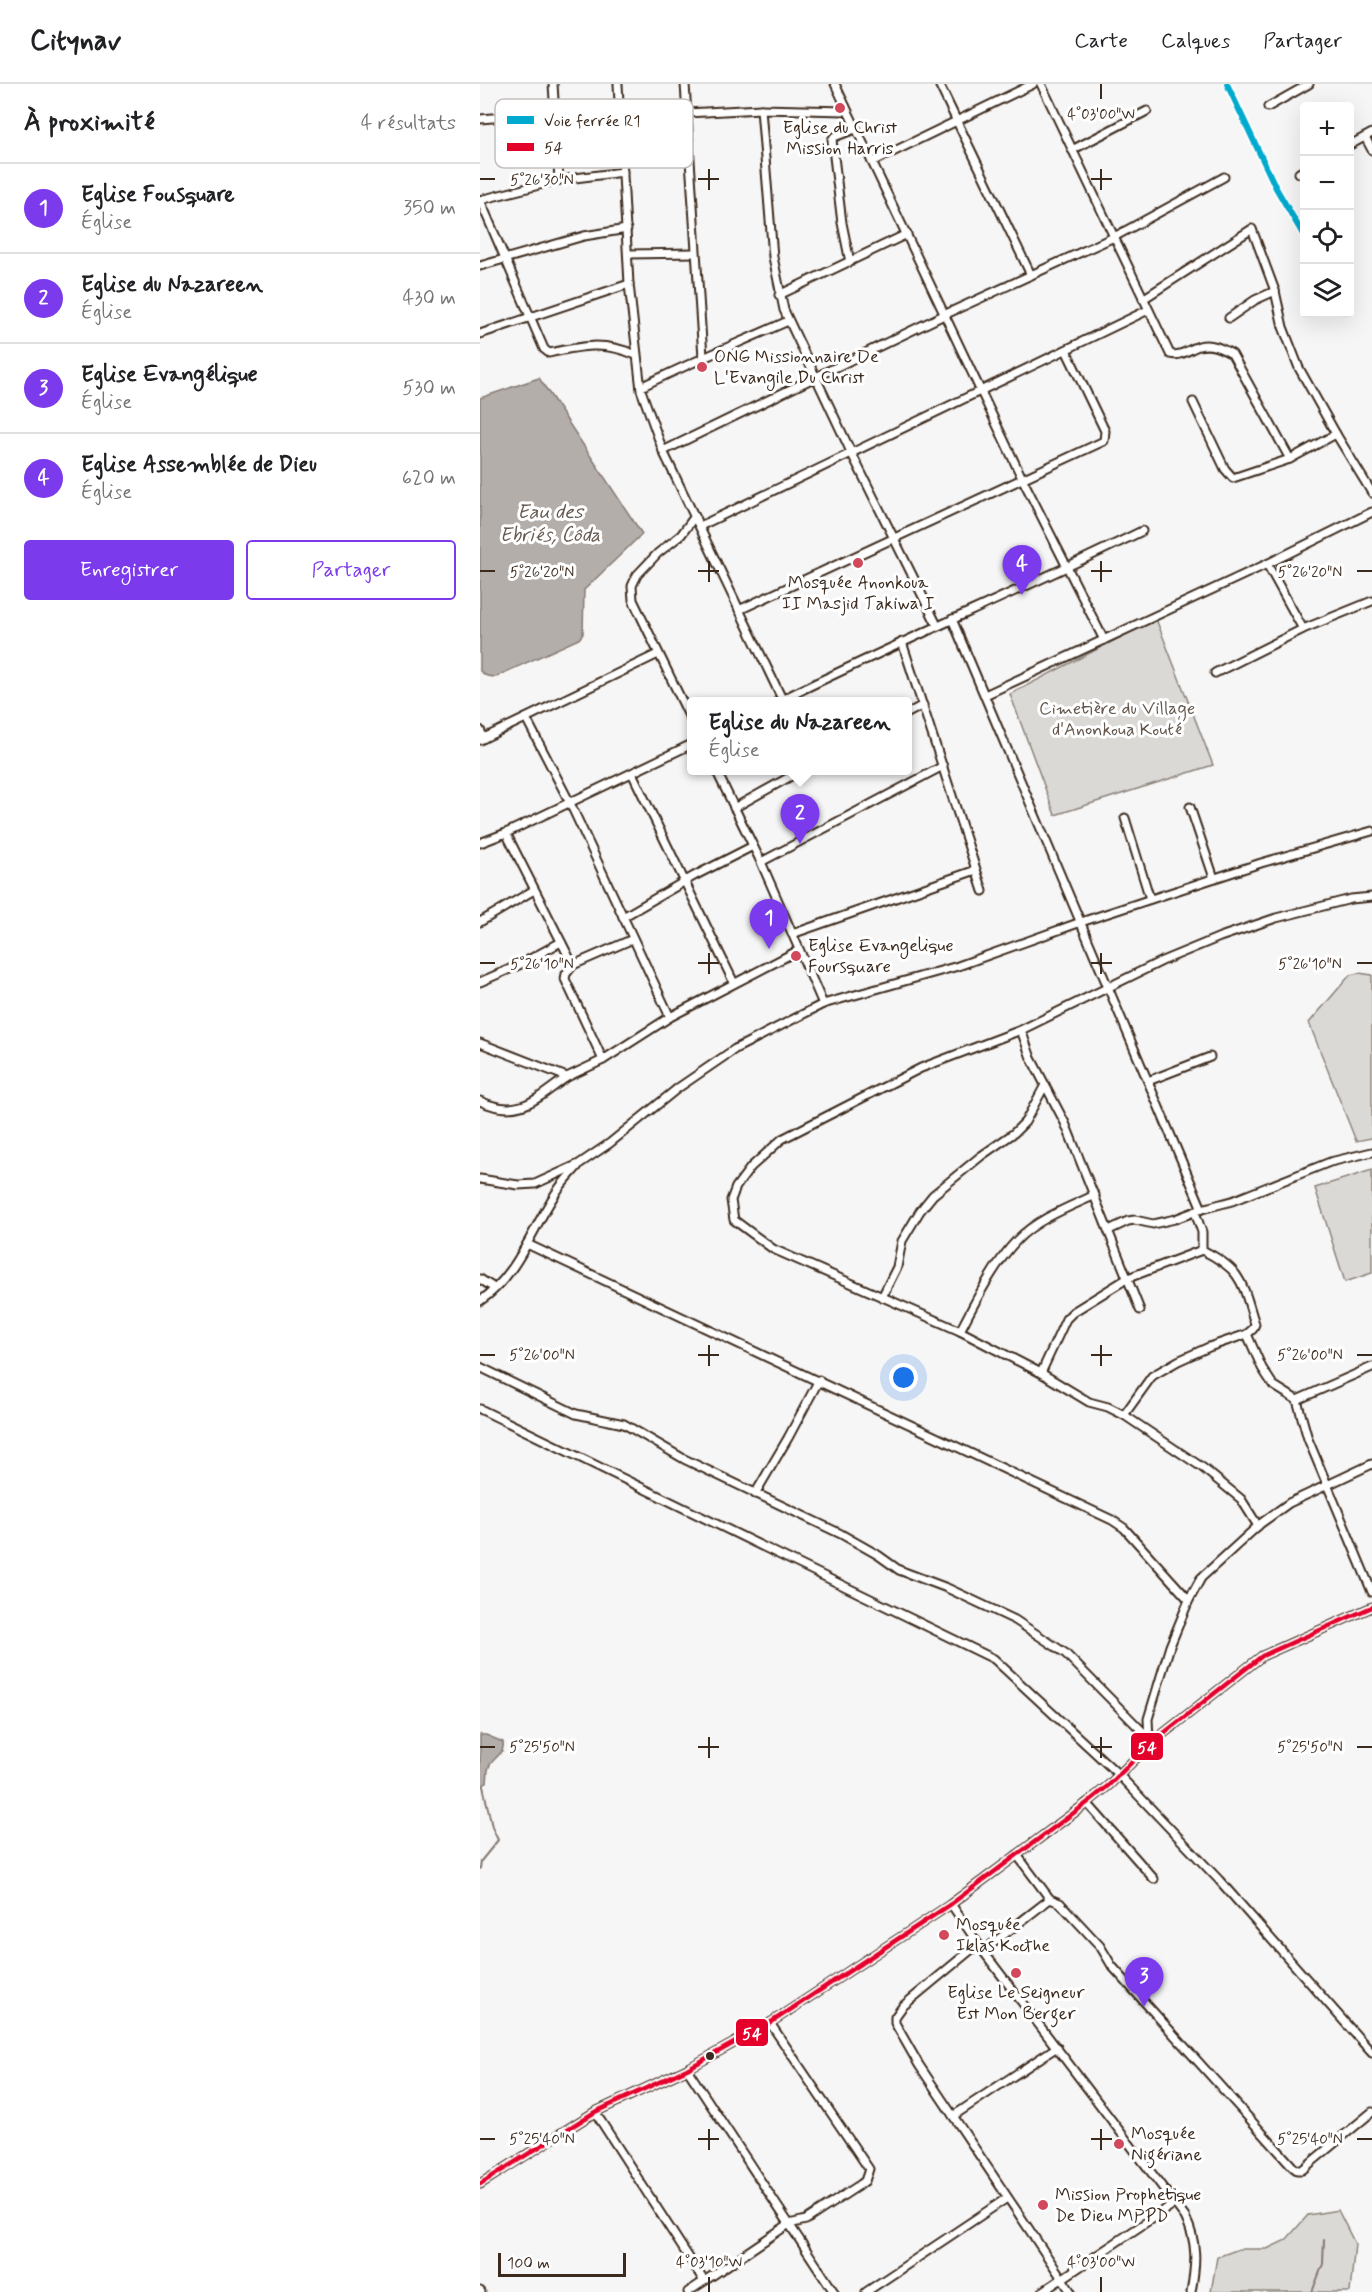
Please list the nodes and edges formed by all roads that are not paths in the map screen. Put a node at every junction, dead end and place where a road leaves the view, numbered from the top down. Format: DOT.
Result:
graph roads {
  1 [pos="554,84"];
  2 [pos="618,84"];
  3 [pos="685,84"];
  4 [pos="835,84"];
  5 [pos="939,84"];
  6 [pos="1033,84"];
  7 [pos="1041,84"];
  8 [pos="1309,84"];
  9 [pos="555,99"];
  10 [pos="619,99"];
  11 [pos="686,99"];
  12 [pos="1268,107"];
  13 [pos="761,110"];
  14 [pos="846,111"];
  15 [pos="1147,111"];
  16 [pos="693,113"];
  17 [pos="495,118"];
  18 [pos="480,119"];
  19 [pos="956,121"];
  20 [pos="855,129"];
  21 [pos="1372,133"];
  22 [pos="1365,137"];
  23 [pos="1354,143"];
  24 [pos="1072,150"];
  25 [pos="1372,150"];
  26 [pos="872,162"];
  27 [pos="558,168"];
  28 [pos="623,168"];
  29 [pos="690,168"];
  30 [pos="623,172"];
  31 [pos="1224,177"];
  32 [pos="559,180"];
  33 [pos="480,200"];
  34 [pos="627,229"];
  35 [pos="907,234"];
  36 [pos="1114,237"];
  37 [pos="695,253"];
  38 [pos="628,254"];
  39 [pos="506,257"];
  40 [pos="850,262"];
  41 [pos="480,266"];
  42 [pos="1032,275"];
  43 [pos="629,284"];
  44 [pos="1275,291"];
  45 [pos="780,295"];
  46 [pos="1143,299"];
  47 [pos="1148,310"];
  48 [pos="946,315"];
  49 [pos="530,317"];
  50 [pos="1229,318"];
  51 [pos="788,321"];
  52 [pos="480,334"];
  53 [pos="1066,350"];
  54 [pos="636,355"];
  55 [pos="703,357"];
  56 [pos="816,378"];
  57 [pos="641,387"];
  58 [pos="981,392"];
  59 [pos="1193,402"];
  60 [pos="1336,434"];
  61 [pos="663,451"];
  62 [pos="851,453"];
  63 [pos="1290,459"];
  64 [pos="1022,478"];
  65 [pos="1372,493"];
  66 [pos="1372,512"];
  67 [pos="695,516"];
  68 [pos="700,526"];
  69 [pos="1142,531"];
  70 [pos="893,538"];
  71 [pos="1267,564"];
  72 [pos="1068,567"];
  73 [pos="1372,602"];
  74 [pos="739,610"];
  75 [pos="952,619"];
  76 [pos="937,625"];
  77 [pos="1303,629"];
  78 [pos="1104,640"];
  79 [pos="902,642"];
  80 [pos="658,654"];
  81 [pos="1215,673"];
  82 [pos="985,695"];
  83 [pos="779,697"];
  84 [pos="786,697"];
  85 [pos="923,705"];
  86 [pos="912,711"];
  87 [pos="687,712"];
  88 [pos="526,718"];
  89 [pos="480,730"];
  90 [pos="482,739"];
  91 [pos="687,746"];
  92 [pos="943,766"];
  93 [pos="632,773"];
  94 [pos="718,775"];
  95 [pos="795,775"];
  96 [pos="570,803"];
  97 [pos="1190,807"];
  98 [pos="734,808"];
  99 [pos="1125,818"];
  100 [pos="1372,831"];
  101 [pos="506,833"];
  102 [pos="480,843"];
  103 [pos="753,846"];
  104 [pos="761,862"];
  105 [pos="976,870"];
  106 [pos="1214,878"];
  107 [pos="685,883"];
  108 [pos="534,890"];
  109 [pos="983,891"];
  110 [pos="1372,897"];
  111 [pos="1150,899"];
  112 [pos="623,917"];
  113 [pos="480,922"];
  114 [pos="1081,922"];
  115 [pos="792,934"];
  116 [pos="633,939"];
  117 [pos="561,942"];
  118 [pos="799,950"];
  119 [pos="573,965"];
  120 [pos="480,982"];
  121 [pos="734,983"];
  122 [pos="1108,987"];
  123 [pos="823,1004"];
  124 [pos="670,1017"];
  125 [pos="1021,1030"];
  126 [pos="480,1043"];
  127 [pos="1210,1057"];
  128 [pos="603,1060"];
  129 [pos="567,1077"];
  130 [pos="1148,1081"];
  131 [pos="1045,1086"];
  132 [pos="480,1101"];
  133 [pos="1372,1152"];
  134 [pos="579,1164"];
  135 [pos="480,1179"];
  136 [pos="1095,1195"];
  137 [pos="1199,1210"];
  138 [pos="1109,1230"];
  139 [pos="527,1244"];
  140 [pos="1202,1250"];
  141 [pos="1128,1278"];
  142 [pos="480,1279"];
  143 [pos="494,1288"];
  144 [pos="882,1297"];
  145 [pos="480,1300"];
  146 [pos="1140,1310"];
  147 [pos="960,1331"];
  148 [pos="1247,1334"];
  149 [pos="480,1367"];
  150 [pos="1372,1368"];
  151 [pos="1041,1373"];
  152 [pos="819,1380"];
  153 [pos="1297,1400"];
  154 [pos="480,1409"];
  155 [pos="1124,1415"];
  156 [pos="1372,1464"];
  157 [pos="1328,1484"];
  158 [pos="755,1494"];
  159 [pos="1258,1526"];
  160 [pos="1372,1592"];
  161 [pos="1189,1600"];
  162 [pos="1372,1607"];
  163 [pos="1150,1741"];
  164 [pos="1119,1775"];
  165 [pos="1087,1803"];
  166 [pos="1017,1855"];
  167 [pos="1154,1879"];
  168 [pos="1050,1899"];
  169 [pos="951,1904"];
  170 [pos="978,1944"];
  171 [pos="983,1951"];
  172 [pos="770,2023"];
  173 [pos="1057,2047"];
  174 [pos="1372,2053"];
  175 [pos="687,2069"];
  176 [pos="595,2112"];
  177 [pos="1372,2112"];
  178 [pos="953,2116"];
  179 [pos="480,2184"];
  180 [pos="1007,2198"];
  181 [pos="1175,2204"];
  182 [pos="789,2223"];
  183 [pos="1061,2279"];
  184 [pos="704,2281"];
  185 [pos="688,2292"];
  186 [pos="834,2292"];
  187 [pos="866,2292"];
  188 [pos="1042,2292"];
  189 [pos="1071,2292"];
  190 [pos="1191,2292"];
  1 -- 9 [label="street"];
  2 -- 10 [label="street"];
  3 -- 11 [label="street"];
  4 -- 14 [label="street"];
  5 -- 19 [label="street"];
  6 -- 19 [label="street"];
  7 -- 24 [label="street"];
  8 -- 12 [label="street"];
  13 -- 14 [label="street"];
  13 -- 16 [label="street"];
  13 -- 45 [label="street"];
  14 -- 20 [label="street"];
  15 -- 24 [label="street"];
  17 -- 18 [label="street"];
  19 -- 26 [label="street"];
  19 -- 42 [label="street"];
  20 -- 26 [label="street"];
  20 -- 40 [label="street"];
  21 -- 22 [label="street"];
  22 -- 23 [label="street"];
  22 -- 25 [label="street"];
  24 -- 36 [label="street"];
  26 -- 35 [label="street"];
  27 -- 32 [label="street"];
  28 -- 30 [label="street"];
  29 -- 37 [label="street"];
  30 -- 32 [label="street"];
  30 -- 34 [label="street"];
  31 -- 36 [label="street"];
  32 -- 33 [label="street"];
  33 -- 39 [label="street"];
  34 -- 38 [label="street"];
  34 -- 39 [label="street"];
  35 -- 40 [label="street"];
  35 -- 48 [label="street"];
  36 -- 42 [label="street"];
  36 -- 46 [label="street"];
  37 -- 38 [label="street"];
  37 -- 55 [label="street"];
  38 -- 43 [label="street"];
  39 -- 41 [label="street"];
  39 -- 49 [label="street"];
  40 -- 45 [label="street"];
  42 -- 48 [label="street"];
  43 -- 49 [label="street"];
  43 -- 54 [label="street"];
  44 -- 46 [label="street"];
  44 -- 50 [label="street"];
  44 -- 60 [label="street"];
  45 -- 51 [label="street"];
  46 -- 47 [label="street"];
  47 -- 53 [label="street"];
  47 -- 63 [label="street"];
  48 -- 56 [label="street"];
  48 -- 58 [label="street"];
  49 -- 52 [label="street"];
  49 -- 54 [label="street"];
  51 -- 55 [label="street"];
  51 -- 56 [label="street"];
  53 -- 58 [label="street"];
  53 -- 64 [label="street"];
  54 -- 57 [label="street"];
  55 -- 57 [label="street"];
  56 -- 61 [label="street"];
  56 -- 62 [label="street"];
  57 -- 61 [label="street"];
  58 -- 62 [label="street"];
  58 -- 64 [label="street"];
  59 -- 63 [label="street"];
  60 -- 63 [label="street"];
  60 -- 65 [label="street"];
  61 -- 67 [label="street"];
  62 -- 68 [label="street"];
  62 -- 70 [label="street"];
  64 -- 70 [label="street"];
  64 -- 72 [label="street"];
  66 -- 71 [label="street"];
  67 -- 68 [label="street"];
  67 -- 80 [label="street"];
  68 -- 74 [label="street"];
  69 -- 72 [label="street"];
  70 -- 74 [label="street"];
  70 -- 76 [label="street"];
  71 -- 77 [label="street"];
  71 -- 78 [label="street"];
  72 -- 75 [label="street"];
  72 -- 78 [label="street"];
  73 -- 77 [label="street"];
  74 -- 83 [label="street"];
  75 -- 76 [label="street"];
  75 -- 82 [label="street"];
  76 -- 79 [label="street"];
  77 -- 81 [label="street"];
  78 -- 82 [label="street"];
  79 -- 84 [label="street"];
  79 -- 85 [label="street"];
  80 -- 87 [label="street"];
  80 -- 88 [label="street"];
  82 -- 114 [label="street"];
  85 -- 86 [label="street"];
  85 -- 92 [label="street"];
  88 -- 90 [label="street"];
  88 -- 96 [label="street"];
  89 -- 90 [label="street"];
  91 -- 93 [label="street"];
  92 -- 104 [label="street"];
  92 -- 105 [label="street"];
  93 -- 96 [label="street"];
  93 -- 107 [label="street"];
  94 -- 98 [label="street"];
  95 -- 98 [label="street"];
  96 -- 101 [label="street"];
  96 -- 112 [label="street"];
  97 -- 106 [label="street"];
  98 -- 103 [label="street"];
  99 -- 111 [label="street"];
  100 -- 106 [label="street"];
  101 -- 102 [label="street"];
  101 -- 108 [label="street"];
  103 -- 104 [label="street"];
  103 -- 107 [label="street"];
  104 -- 115 [label="street"];
  105 -- 109 [label="street"];
  105 -- 115 [label="street"];
  106 -- 111 [label="street"];
  107 -- 112 [label="street"];
  107 -- 121 [label="street"];
  108 -- 113 [label="street"];
  108 -- 117 [label="street"];
  110 -- 122 [label="street"];
  111 -- 114 [label="street"];
  112 -- 116 [label="street"];
  114 -- 122 [label="street"];
  114 -- 123 [label="street"];
  115 -- 118 [label="street"];
  116 -- 119 [label="street"];
  116 -- 124 [label="street"];
  117 -- 119 [label="street"];
  117 -- 120 [label="street"];
  118 -- 121 [label="street"];
  118 -- 123 [label="street"];
  119 -- 128 [label="street"];
  121 -- 124 [label="street"];
  122 -- 125 [label="street"];
  122 -- 130 [label="street"];
  123 -- 134 [label="street"];
  124 -- 128 [label="street"];
  125 -- 131 [label="street"];
  125 -- 144 [label="street"];
  126 -- 129 [label="street"];
  127 -- 130 [label="street"];
  128 -- 129 [label="street"];
  129 -- 132 [label="street"];
  130 -- 137 [label="street"];
  131 -- 136 [label="street"];
  131 -- 144 [label="street"];
  133 -- 137 [label="street"];
  134 -- 135 [label="street"];
  134 -- 139 [label="street"];
  136 -- 138 [label="street"];
  136 -- 147 [label="street"];
  137 -- 138 [label="street"];
  137 -- 140 [label="street"];
  138 -- 141 [label="street"];
  139 -- 143 [label="street"];
  139 -- 152 [label="street"];
  140 -- 141 [label="street"];
  140 -- 148 [label="street"];
  141 -- 146 [label="street"];
  141 -- 151 [label="street"];
  142 -- 143 [label="street"];
  143 -- 145 [label="street"];
  144 -- 147 [label="street"];
  147 -- 151 [label="street"];
  148 -- 153 [label="street"];
  148 -- 155 [label="street"];
  149 -- 158 [label="street"];
  150 -- 153 [label="street"];
  151 -- 155 [label="street"];
  152 -- 158 [label="street"];
  152 -- 161 [label="street"];
  153 -- 157 [label="street"];
  154 -- 164 [label="street"];
  155 -- 159 [label="street"];
  156 -- 157 [label="street"];
  157 -- 159 [label="street"];
  157 -- 160 [label="street"];
  158 -- 163 [label="street"];
  159 -- 161 [label="street"];
  161 -- 163 [label="street"];
  162 -- 163 [label="street"];
  163 -- 164 [label="street"];
  164 -- 165 [label="street"];
  164 -- 174 [label="street"];
  165 -- 166 [label="street"];
  165 -- 167 [label="street"];
  166 -- 168 [label="street"];
  166 -- 169 [label="street"];
  168 -- 171 [label="street"];
  168 -- 177 [label="street"];
  169 -- 170 [label="street"];
  169 -- 172 [label="street"];
  170 -- 171 [label="street"];
  170 -- 178 [label="street"];
  171 -- 173 [label="street"];
  172 -- 175 [label="street"];
  172 -- 182 [label="street"];
  173 -- 178 [label="street"];
  173 -- 181 [label="street"];
  175 -- 176 [label="street"];
  175 -- 182 [label="street"];
  176 -- 179 [label="street"];
  176 -- 184 [label="street"];
  178 -- 180 [label="street"];
  180 -- 183 [label="street"];
  180 -- 187 [label="street"];
  181 -- 183 [label="street"];
  181 -- 190 [label="street"];
  182 -- 184 [label="street"];
  182 -- 186 [label="street"];
  183 -- 188 [label="street"];
  183 -- 189 [label="street"];
  184 -- 185 [label="street"];
}
